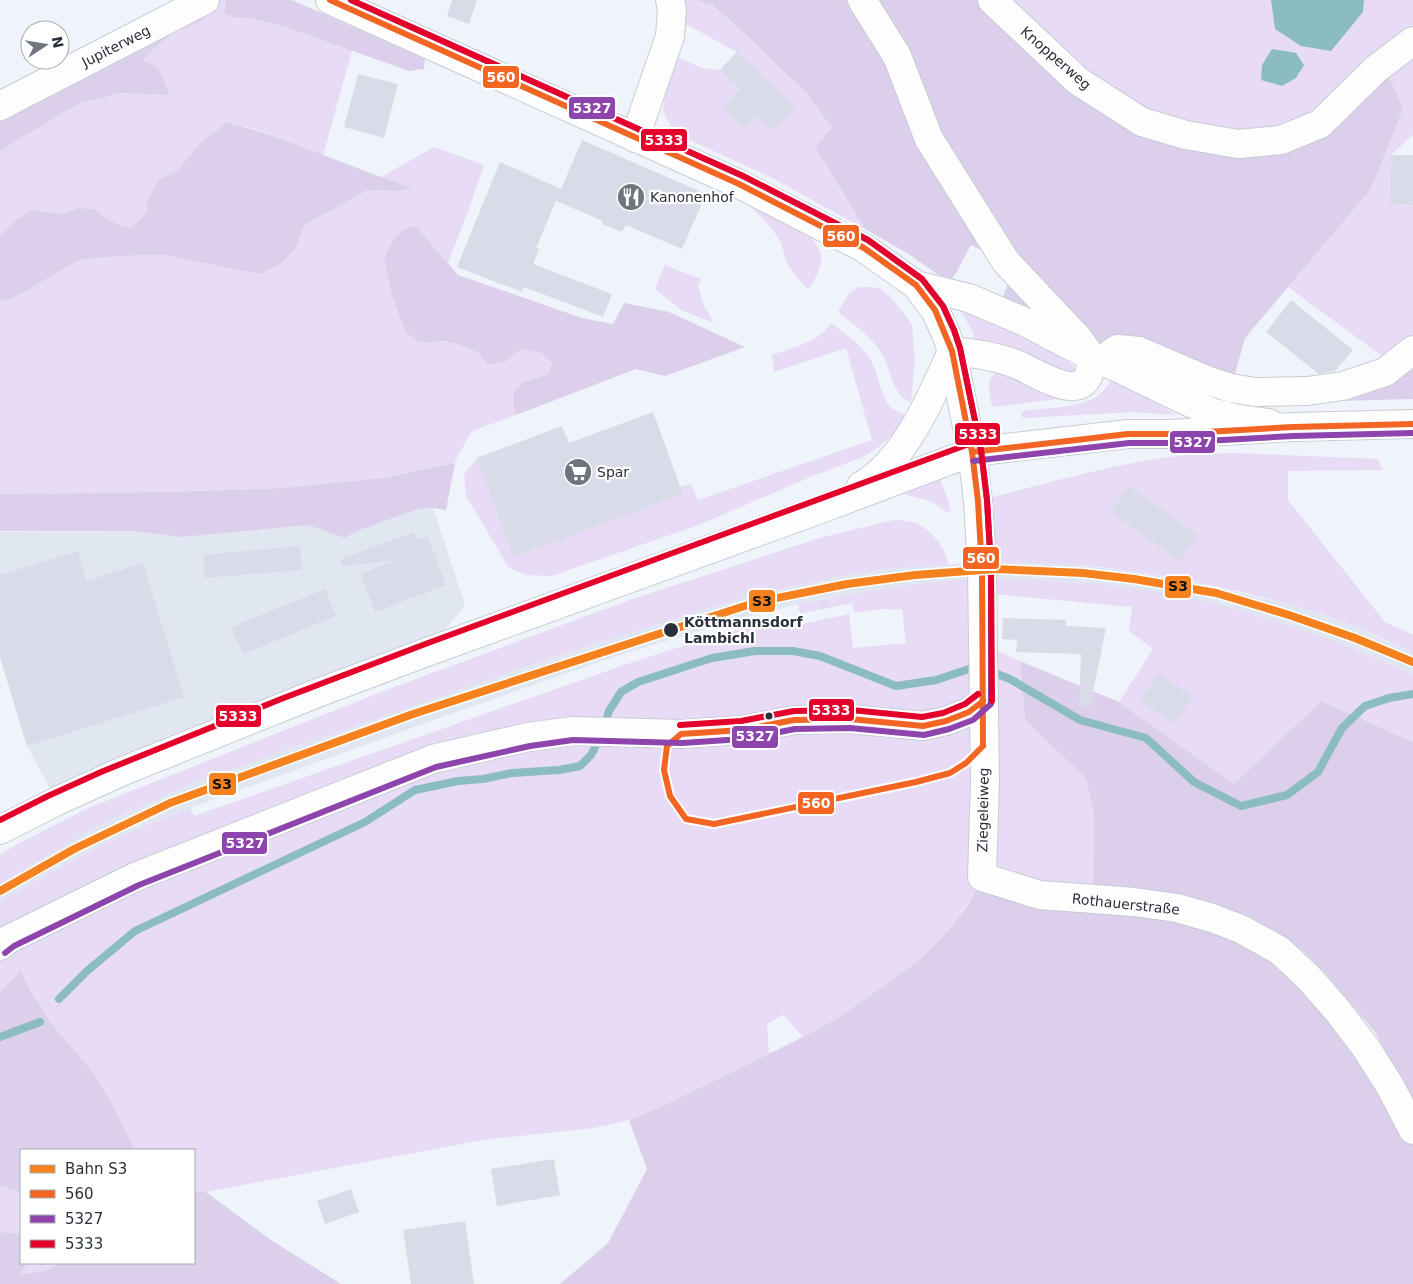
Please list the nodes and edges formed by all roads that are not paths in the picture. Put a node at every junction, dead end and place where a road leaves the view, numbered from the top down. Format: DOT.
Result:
graph roads {
  1 [pos="205,0"];
  2 [pos="330,0"];
  3 [pos="670,0"];
  4 [pos="862,0"];
  5 [pos="992,0"];
  6 [pos="1413,41"];
  7 [pos="0,106"];
  8 [pos="635,138"];
  9 [pos="916,284"];
  10 [pos="1413,350"];
  11 [pos="952,351"];
  12 [pos="1096,359"];
  13 [pos="1413,424"];
  14 [pos="1293,427"];
  15 [pos="972,452"];
  16 [pos="818,510"];
  17 [pos="983,701"];
  18 [pos="0,830"];
  19 [pos="982,877"];
  20 [pos="4,943"];
  21 [pos="1413,1130"];
  1 -- 7 [label="street, Jupiterweg"];
  2 -- 8 [label="street"];
  3 -- 8 [label="street"];
  4 -- 12 [label="street"];
  5 -- 6 [label="street, Knopperweg"];
  8 -- 9 [label="street"];
  9 -- 11 [label="street, Ziegeleiweg"];
  9 -- 12 [label="street"];
  10 -- 12 [label="street"];
  11 -- 12 [label="street"];
  11 -- 15 [label="street, Ziegeleiweg"];
  11 -- 16 [label="street"];
  12 -- 14 [label="street"];
  13 -- 14 [label="street"];
  14 -- 15 [label="street"];
  15 -- 16 [label="street"];
  15 -- 17 [label="street, Ziegeleiweg"];
  16 -- 18 [label="street"];
  17 -- 19 [label="street, Ziegeleiweg"];
  17 -- 20 [label="street"];
  19 -- 21 [label="street, Rothauerstraße"];
}
